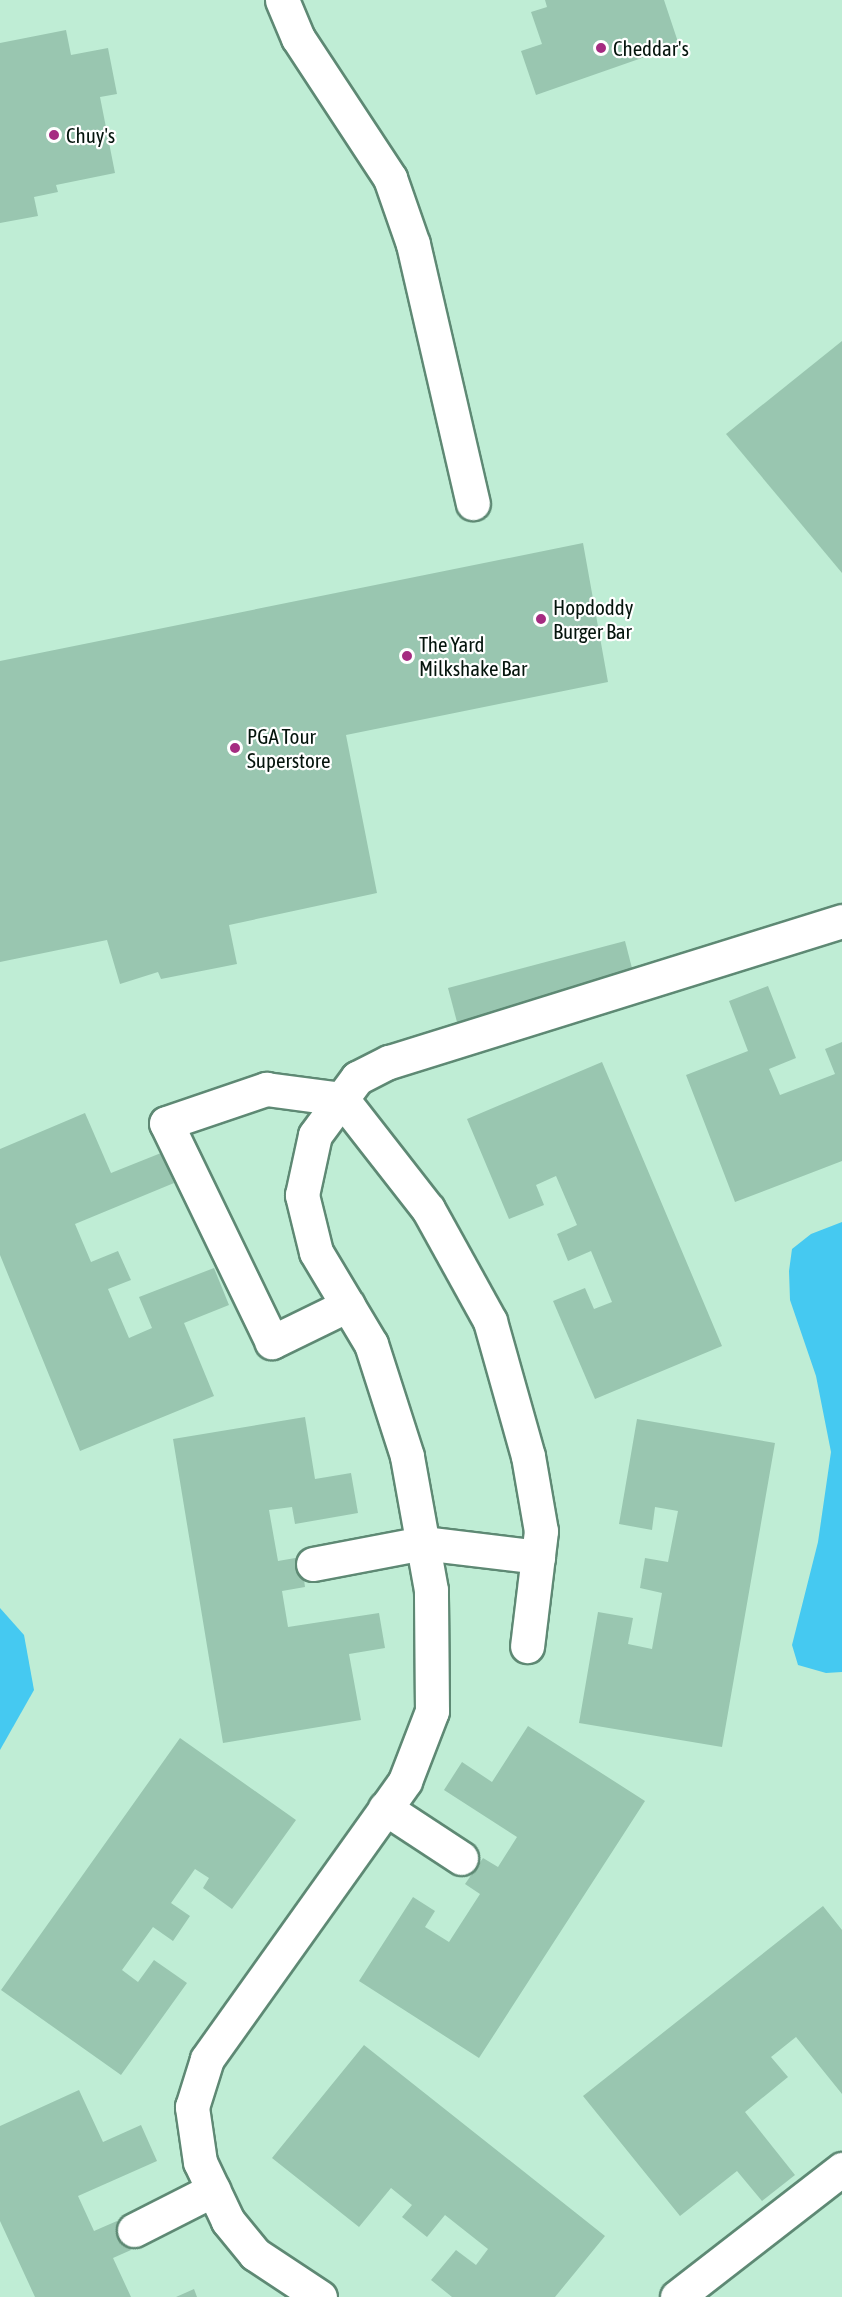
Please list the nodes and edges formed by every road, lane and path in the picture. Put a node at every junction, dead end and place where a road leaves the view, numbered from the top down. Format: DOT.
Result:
graph roads {
  1 [pos="282,0"];
  2 [pos="473,503"];
  3 [pos="842,921"];
  4 [pos="342,1099"];
  5 [pos="348,1305"];
  6 [pos="423,1543"];
  7 [pos="538,1557"];
  8 [pos="313,1563"];
  9 [pos="527,1646"];
  10 [pos="385,1808"];
  11 [pos="461,1858"];
  12 [pos="842,2169"];
  13 [pos="213,2190"];
  14 [pos="134,2230"];
  15 [pos="320,2297"];
  16 [pos="676,2297"];
  1 -- 2 [label="street"];
  3 -- 4 [label="street"];
  4 -- 5 [label="street"];
  4 -- 5 [label="street"];
  4 -- 7 [label="street"];
  5 -- 6 [label="street"];
  6 -- 7 [label="street"];
  6 -- 8 [label="street"];
  6 -- 10 [label="street"];
  7 -- 9 [label="street"];
  10 -- 11 [label="street"];
  10 -- 13 [label="street"];
  12 -- 16 [label="street"];
  13 -- 14 [label="street"];
  13 -- 15 [label="street"];
}
